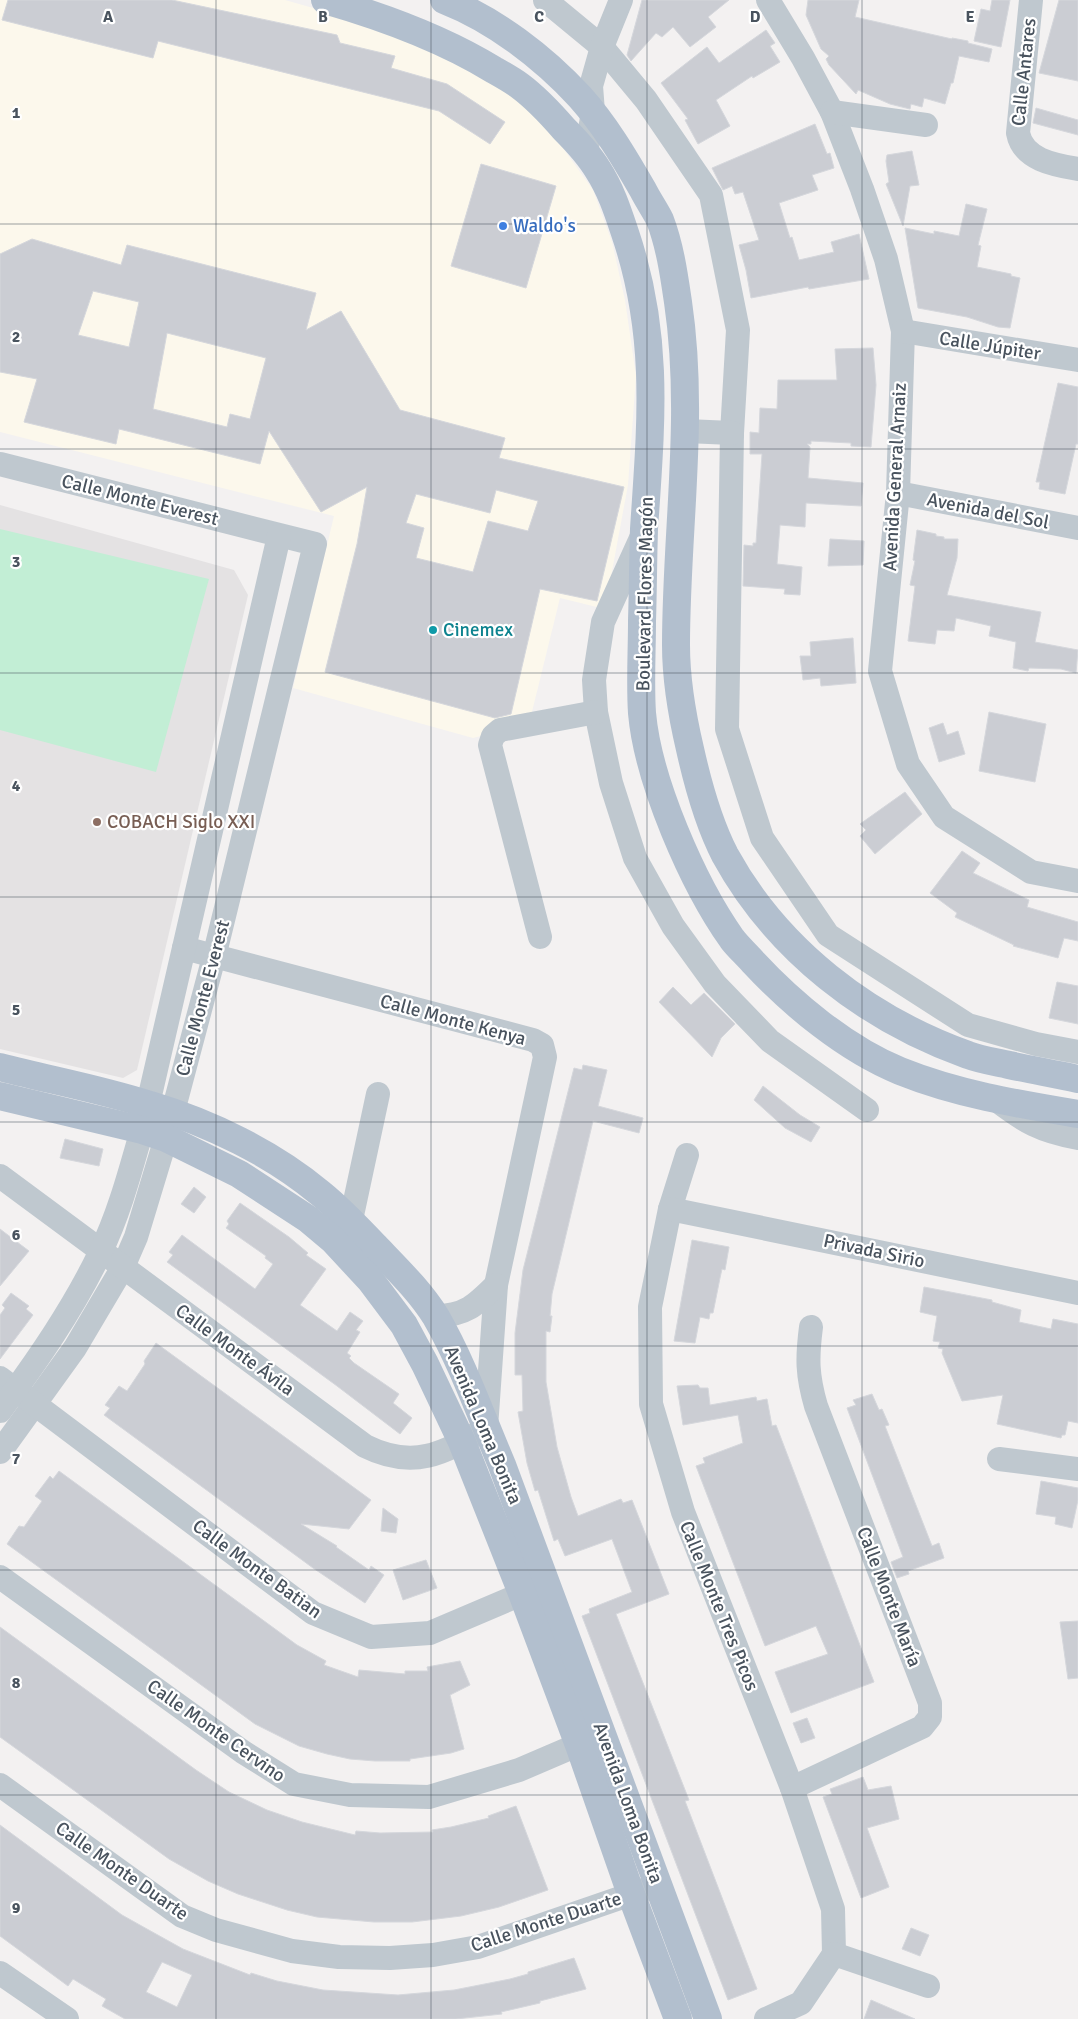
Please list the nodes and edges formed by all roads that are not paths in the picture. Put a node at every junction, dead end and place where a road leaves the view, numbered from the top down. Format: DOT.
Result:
graph roads {
  1 [pos="325,0"];
  2 [pos="444,0"];
  3 [pos="545,0"];
  4 [pos="621,0"];
  5 [pos="768,0"];
  6 [pos="1031,0"];
  7 [pos="602,47"];
  8 [pos="588,98"];
  9 [pos="832,112"];
  10 [pos="926,125"];
  11 [pos="580,146"];
  12 [pos="1078,169"];
  13 [pos="903,331"];
  14 [pos="1078,360"];
  15 [pos="686,431"];
  16 [pos="732,433"];
  17 [pos="0,464"];
  18 [pos="898,493"];
  19 [pos="1078,528"];
  20 [pos="644,532"];
  21 [pos="279,536"];
  22 [pos="596,712"];
  23 [pos="1078,881"];
  24 [pos="540,937"];
  25 [pos="184,948"];
  26 [pos="214,957"];
  27 [pos="1078,1052"];
  28 [pos="0,1067"];
  29 [pos="1078,1079"];
  30 [pos="378,1094"];
  31 [pos="0,1096"];
  32 [pos="995,1099"];
  33 [pos="160,1108"];
  34 [pos="867,1110"];
  35 [pos="1078,1114"];
  36 [pos="154,1134"];
  37 [pos="1078,1138"];
  38 [pos="687,1155"];
  39 [pos="0,1176"];
  40 [pos="670,1209"];
  41 [pos="351,1220"];
  42 [pos="100,1252"];
  43 [pos="123,1267"];
  44 [pos="496,1285"];
  45 [pos="1078,1293"];
  46 [pos="435,1316"];
  47 [pos="811,1327"];
  48 [pos="17,1390"];
  49 [pos="0,1410"];
  50 [pos="486,1428"];
  51 [pos="462,1442"];
  52 [pos="0,1452"];
  53 [pos="999,1459"];
  54 [pos="1078,1469"];
  55 [pos="0,1577"];
  56 [pos="547,1583"];
  57 [pos="522,1593"];
  58 [pos="591,1740"];
  59 [pos="0,1785"];
  60 [pos="792,1788"];
  61 [pos="658,1885"];
  62 [pos="631,1894"];
  63 [pos="834,1954"];
  64 [pos="0,1973"];
  65 [pos="928,1986"];
  66 [pos="67,2019"];
  67 [pos="678,2019"];
  68 [pos="708,2019"];
  69 [pos="766,2019"];
  1 -- 11 [label="main road, Boulevard Flores Magón"];
  2 -- 8 [label="main road, Boulevard Flores Magón"];
  3 -- 7 [label="street"];
  4 -- 7 [label="street"];
  5 -- 9 [label="street, Avenida General Arnaiz"];
  6 -- 12 [label="street, Calle Antares"];
  7 -- 8 [label="street"];
  7 -- 16 [label="street"];
  8 -- 11 [label="street"];
  8 -- 15 [label="main road, Boulevard Flores Magón"];
  9 -- 10 [label="street"];
  9 -- 13 [label="street, Avenida General Arnaiz"];
  11 -- 20 [label="main road, Boulevard Flores Magón"];
  13 -- 14 [label="street, Calle Júpiter"];
  13 -- 18 [label="street, Avenida General Arnaiz"];
  15 -- 16 [label="street"];
  15 -- 29 [label="main road, Boulevard Flores Magón"];
  16 -- 27 [label="street"];
  17 -- 21 [label="street, Calle Monte Everest"];
  18 -- 19 [label="street, Avenida del Sol"];
  18 -- 23 [label="street, Avenida General Arnaiz"];
  20 -- 22 [label="street"];
  20 -- 32 [label="main road, Boulevard Flores Magón"];
  21 -- 25 [label="street, Calle Monte Everest"];
  21 -- 26 [label="street, Calle Monte Everest"];
  22 -- 24 [label="street"];
  22 -- 34 [label="street"];
  25 -- 26 [label="street, Calle Monte Kenya"];
  25 -- 33 [label="street, Calle Monte Everest"];
  26 -- 33 [label="street, Calle Monte Everest"];
  26 -- 44 [label="street, Calle Monte Kenya"];
  28 -- 33 [label="main road, Avenida Loma Bonita"];
  30 -- 41 [label="street"];
  31 -- 36 [label="main road, Avenida Loma Bonita"];
  32 -- 35 [label="main road, Boulevard Flores Magón"];
  32 -- 37 [label="street"];
  33 -- 36 [label="street, Calle Monte Everest"];
  33 -- 41 [label="main road, Avenida Loma Bonita"];
  36 -- 42 [label="street, Calle Monte Everest"];
  36 -- 43 [label="street, Calle Monte Everest"];
  36 -- 51 [label="main road, Avenida Loma Bonita"];
  38 -- 40 [label="street, Calle Monte Tres Picos"];
  39 -- 42 [label="street, Calle Monte Ávila"];
  40 -- 45 [label="street, Privada Sirio"];
  40 -- 60 [label="street, Calle Monte Tres Picos"];
  41 -- 46 [label="main road, Avenida Loma Bonita"];
  42 -- 43 [label="street, Calle Monte Ávila"];
  42 -- 48 [label="street, Calle Monte Everest"];
  43 -- 48 [label="street, Calle Monte Everest"];
  43 -- 51 [label="street, Calle Monte Ávila"];
  44 -- 46 [label="street"];
  44 -- 50 [label="street, Calle Monte Kenya"];
  46 -- 50 [label="main road, Avenida Loma Bonita"];
  47 -- 60 [label="street, Calle Monte María"];
  48 -- 49 [label="street, Calle Monte Everest"];
  48 -- 52 [label="street, Calle Monte Everest"];
  48 -- 57 [label="street, Calle Monte Batian"];
  50 -- 51 [label="street, Calle Monte Ávila"];
  50 -- 56 [label="main road, Avenida Loma Bonita"];
  51 -- 57 [label="main road, Avenida Loma Bonita"];
  53 -- 54 [label="street"];
  55 -- 58 [label="street, Calle Monte Cervino"];
  56 -- 57 [label="street, Calle Monte Batian"];
  56 -- 58 [label="main road, Avenida Loma Bonita"];
  57 -- 58 [label="main road, Avenida Loma Bonita"];
  58 -- 61 [label="main road, Avenida Loma Bonita"];
  58 -- 62 [label="main road, Avenida Loma Bonita"];
  59 -- 62 [label="street, Calle Monte Duarte"];
  60 -- 63 [label="street, Calle Monte Tres Picos"];
  61 -- 62 [label="street, Calle Monte Duarte"];
  61 -- 68 [label="main road, Avenida Loma Bonita"];
  62 -- 67 [label="main road, Avenida Loma Bonita"];
  63 -- 65 [label="street"];
  63 -- 69 [label="street"];
  64 -- 66 [label="street"];
}
